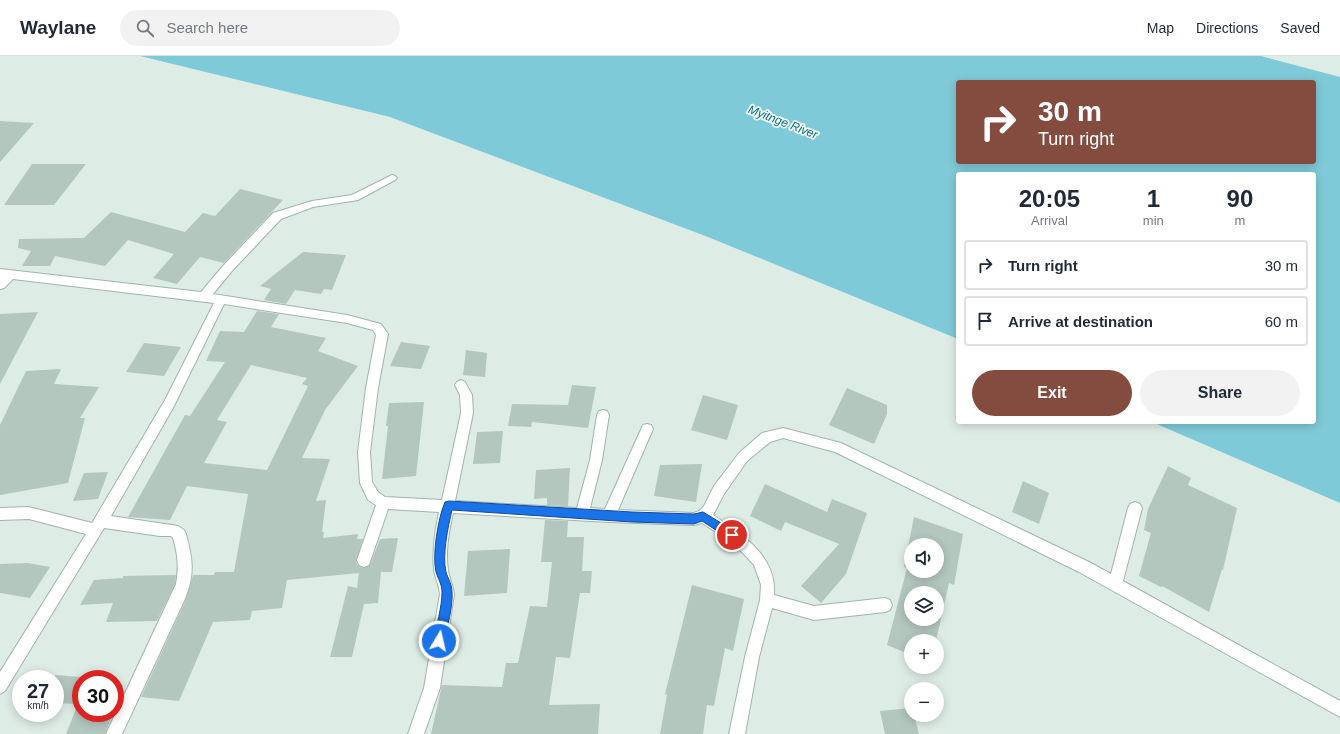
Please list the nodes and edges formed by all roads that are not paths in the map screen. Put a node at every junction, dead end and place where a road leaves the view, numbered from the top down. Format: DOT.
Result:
graph roads {
  1 [pos="392,178"];
  2 [pos="6,273"];
  3 [pos="0,286"];
  4 [pos="204,297"];
  5 [pos="221,300"];
  6 [pos="461,385"];
  7 [pos="603,415"];
  8 [pos="647,429"];
  9 [pos="383,503"];
  10 [pos="449,506"];
  11 [pos="1135,508"];
  12 [pos="0,514"];
  13 [pos="582,514"];
  14 [pos="609,516"];
  15 [pos="703,516"];
  16 [pos="99,526"];
  17 [pos="364,560"];
  18 [pos="1115,584"];
  19 [pos="767,600"];
  20 [pos="885,605"];
  21 [pos="0,686"];
  22 [pos="1340,709"];
  23 [pos="114,734"];
  24 [pos="416,734"];
  25 [pos="737,734"];
  1 -- 4 [label="street"];
  2 -- 3 [label="street"];
  2 -- 4 [label="street"];
  4 -- 5 [label="street"];
  5 -- 9 [label="street"];
  5 -- 16 [label="street"];
  6 -- 10 [label="street"];
  7 -- 13 [label="street"];
  8 -- 14 [label="street"];
  9 -- 10 [label="street"];
  9 -- 17 [label="street"];
  10 -- 13 [label="street"];
  10 -- 24 [label="street"];
  11 -- 18 [label="street"];
  12 -- 16 [label="street"];
  13 -- 14 [label="street"];
  14 -- 15 [label="street"];
  15 -- 18 [label="street"];
  15 -- 19 [label="street"];
  16 -- 21 [label="street"];
  16 -- 23 [label="street"];
  18 -- 22 [label="street"];
  19 -- 20 [label="street"];
  19 -- 25 [label="street"];
}
